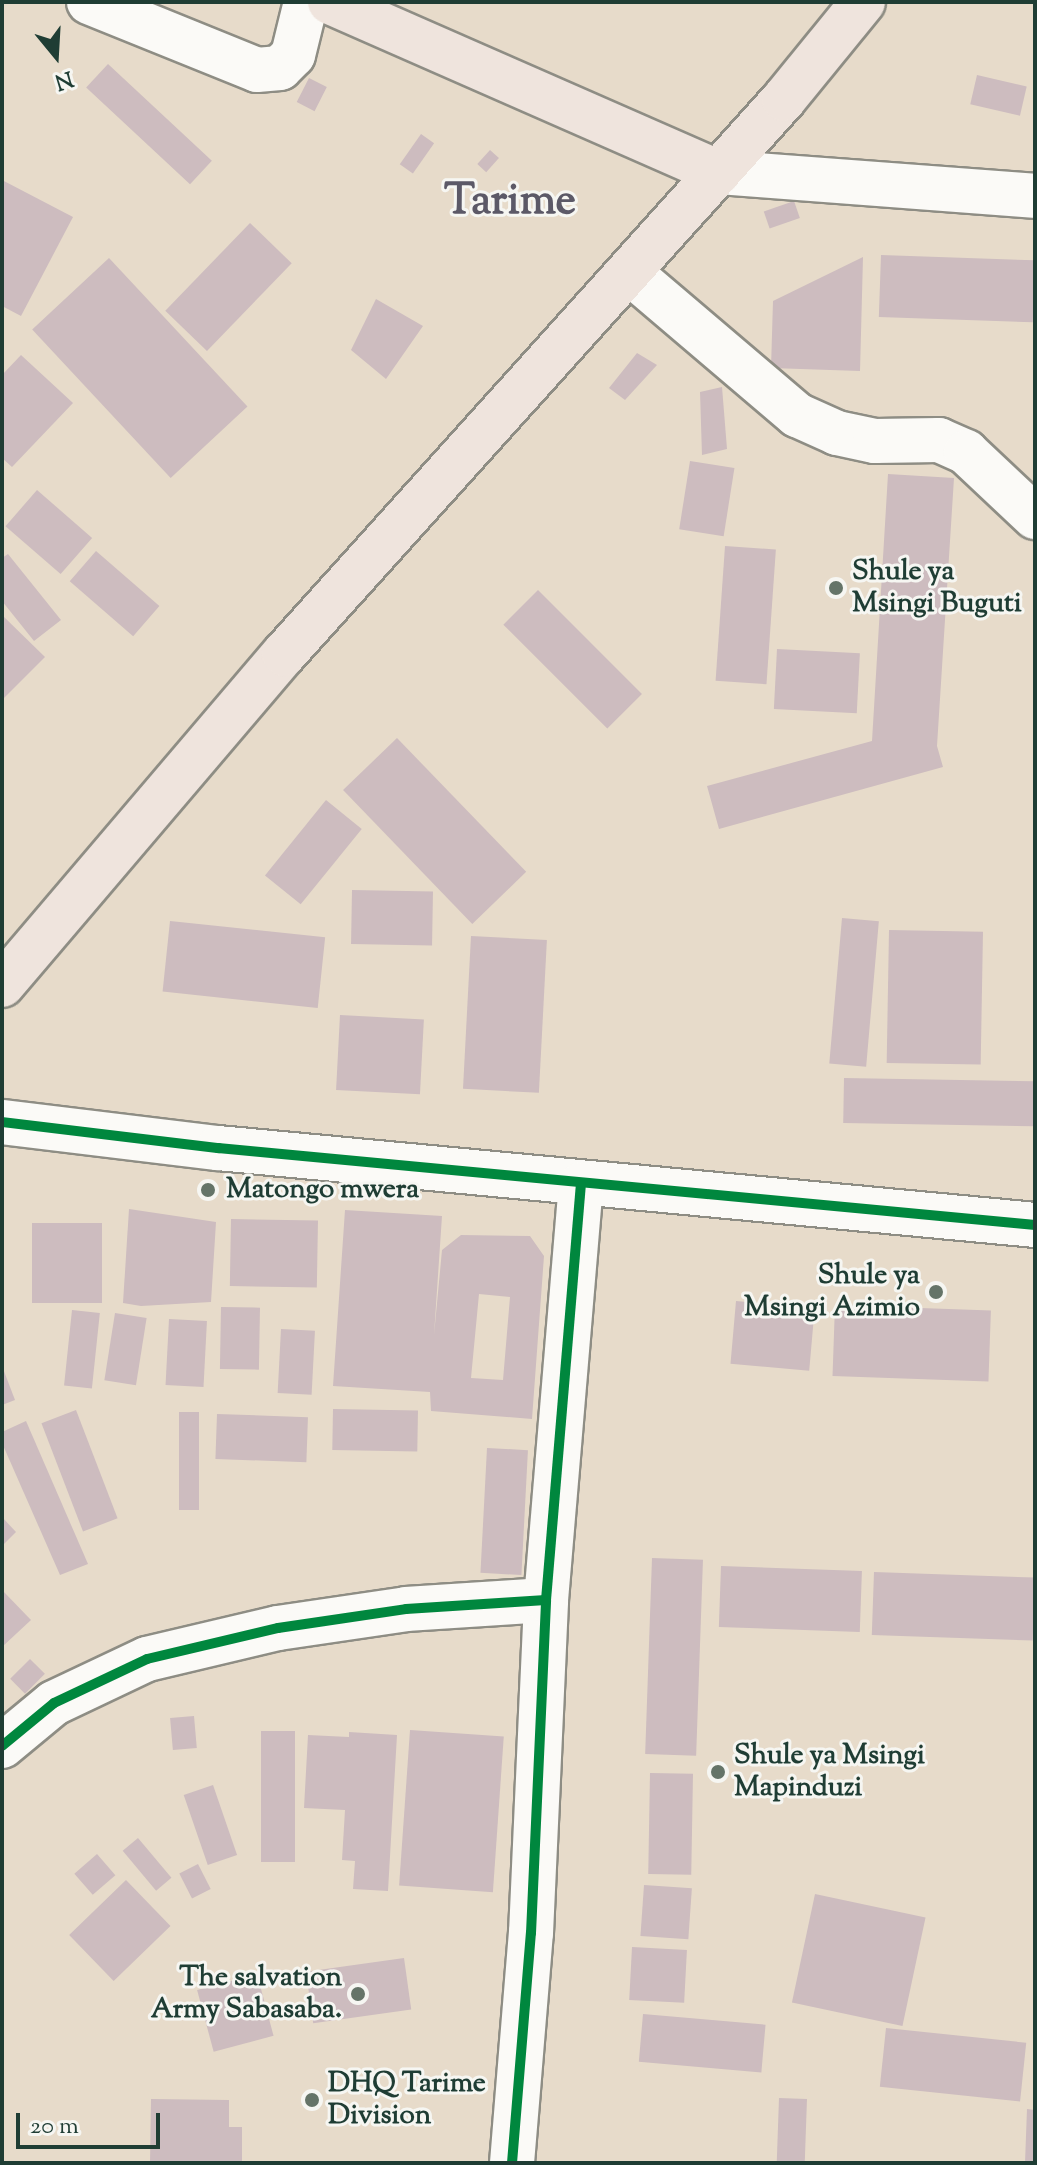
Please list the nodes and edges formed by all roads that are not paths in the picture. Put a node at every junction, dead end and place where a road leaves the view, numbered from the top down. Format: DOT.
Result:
graph roads {
  1 [pos="89,2"];
  2 [pos="306,2"];
  3 [pos="330,2"];
  4 [pos="863,2"];
  5 [pos="718,172"];
  6 [pos="1035,196"];
  7 [pos="629,272"];
  8 [pos="1035,517"];
  9 [pos="2,985"];
  10 [pos="2,1122"];
  11 [pos="581,1184"];
  12 [pos="1035,1225"];
  13 [pos="546,1600"];
  14 [pos="2,1746"];
  15 [pos="512,2163"];
  1 -- 2 [label="street"];
  3 -- 5 [label="main road"];
  4 -- 5 [label="main road"];
  5 -- 6 [label="street"];
  5 -- 7 [label="main road"];
  7 -- 8 [label="street"];
  7 -- 9 [label="main road"];
  10 -- 11 [label="street"];
  11 -- 12 [label="street"];
  11 -- 13 [label="street"];
  13 -- 14 [label="street"];
  13 -- 15 [label="street"];
}
